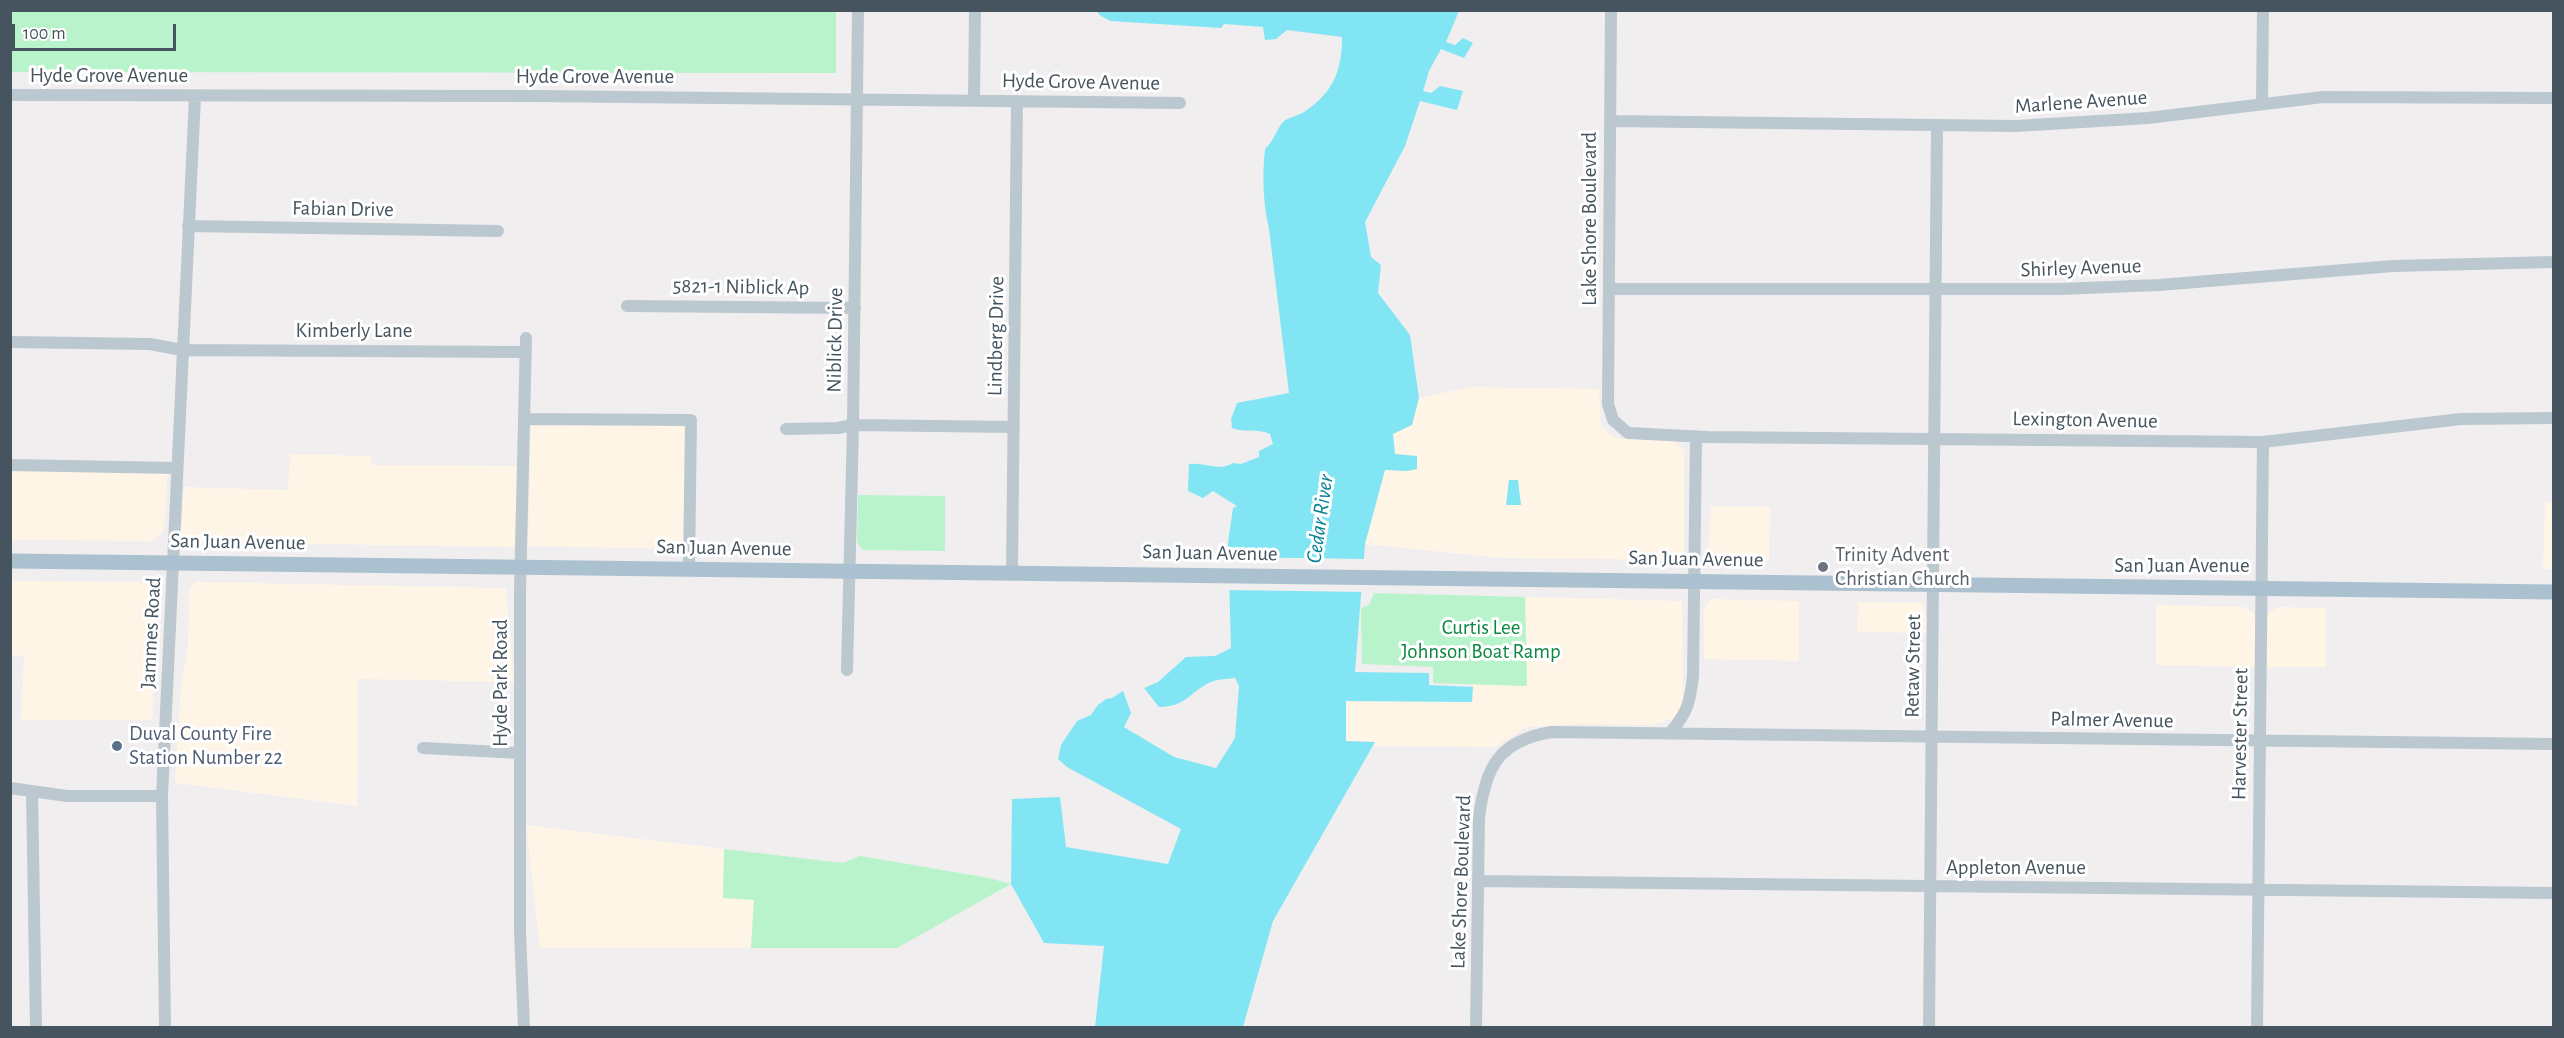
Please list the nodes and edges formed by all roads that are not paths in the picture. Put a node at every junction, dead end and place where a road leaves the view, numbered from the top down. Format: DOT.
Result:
graph roads {
  1 [pos="858,10"];
  2 [pos="975,10"];
  3 [pos="1611,10"];
  4 [pos="2263,10"];
  5 [pos="10,95"];
  6 [pos="195,97"];
  7 [pos="857,98"];
  8 [pos="2553,98"];
  9 [pos="974,100"];
  10 [pos="1017,101"];
  11 [pos="1180,103"];
  12 [pos="2262,103"];
  13 [pos="1610,121"];
  14 [pos="1937,126"];
  15 [pos="188,226"];
  16 [pos="498,231"];
  17 [pos="2553,262"];
  18 [pos="1609,289"];
  19 [pos="1936,290"];
  20 [pos="627,306"];
  21 [pos="855,308"];
  22 [pos="526,338"];
  23 [pos="10,342"];
  24 [pos="182,350"];
  25 [pos="526,352"];
  26 [pos="2553,418"];
  27 [pos="525,419"];
  28 [pos="853,425"];
  29 [pos="1617,426"];
  30 [pos="1014,427"];
  31 [pos="786,429"];
  32 [pos="1696,436"];
  33 [pos="1935,438"];
  34 [pos="2263,442"];
  35 [pos="10,465"];
  36 [pos="176,468"];
  37 [pos="10,561"];
  38 [pos="174,562"];
  39 [pos="521,566"];
  40 [pos="689,568"];
  41 [pos="849,570"];
  42 [pos="1012,572"];
  43 [pos="1695,580"];
  44 [pos="1933,584"];
  45 [pos="2262,588"];
  46 [pos="2553,591"];
  47 [pos="847,670"];
  48 [pos="1670,733"];
  49 [pos="1932,737"];
  50 [pos="2260,741"];
  51 [pos="2553,744"];
  52 [pos="423,748"];
  53 [pos="520,753"];
  54 [pos="10,788"];
  55 [pos="32,791"];
  56 [pos="162,796"];
  57 [pos="1478,881"];
  58 [pos="1931,887"];
  59 [pos="2258,889"];
  60 [pos="2553,893"];
  61 [pos="36,1028"];
  62 [pos="165,1028"];
  63 [pos="524,1028"];
  64 [pos="1476,1028"];
  65 [pos="1929,1028"];
  66 [pos="2257,1028"];
  1 -- 7 [label="street, Niblick Drive"];
  2 -- 9 [label="street"];
  3 -- 13 [label="street, Lake Shore Boulevard"];
  4 -- 12 [label="street"];
  5 -- 6 [label="street, Hyde Grove Avenue"];
  6 -- 7 [label="street, Hyde Grove Avenue"];
  6 -- 15 [label="street, Jammes Road"];
  7 -- 9 [label="street, Hyde Grove Avenue"];
  7 -- 21 [label="street, Niblick Drive"];
  8 -- 12 [label="street, Marlene Avenue"];
  9 -- 10 [label="street, Hyde Grove Avenue"];
  10 -- 11 [label="street, Hyde Grove Avenue"];
  10 -- 30 [label="street, Lindberg Drive"];
  12 -- 14 [label="street, Marlene Avenue"];
  13 -- 14 [label="street, Marlene Avenue"];
  13 -- 18 [label="street, Lake Shore Boulevard"];
  14 -- 19 [label="street, Retaw Street"];
  15 -- 16 [label="street, Fabian Drive"];
  15 -- 24 [label="street, Jammes Road"];
  17 -- 19 [label="street, Shirley Avenue"];
  18 -- 19 [label="street, Shirley Avenue"];
  18 -- 29 [label="street, Lake Shore Boulevard"];
  19 -- 33 [label="street, Retaw Street"];
  20 -- 21 [label="street, 5821-1 Niblick Ap"];
  21 -- 28 [label="street, Niblick Drive"];
  22 -- 25 [label="street, Hyde Park Road"];
  23 -- 24 [label="street, Kimberly Lane"];
  24 -- 25 [label="street, Kimberly Lane"];
  24 -- 36 [label="street, Jammes Road"];
  25 -- 27 [label="street, Hyde Park Road"];
  26 -- 34 [label="street, Lexington Avenue"];
  27 -- 39 [label="street, Hyde Park Road"];
  27 -- 40 [label="street"];
  28 -- 30 [label="street"];
  28 -- 31 [label="street"];
  28 -- 41 [label="street, Niblick Drive"];
  29 -- 32 [label="street, Lexington Avenue"];
  30 -- 42 [label="street, Lindberg Drive"];
  32 -- 33 [label="street, Lexington Avenue"];
  32 -- 43 [label="street"];
  33 -- 34 [label="street, Lexington Avenue"];
  33 -- 44 [label="street, Retaw Street"];
  34 -- 45 [label="street, Harvester Street"];
  35 -- 36 [label="street"];
  36 -- 38 [label="street, Jammes Road"];
  37 -- 38 [label="main road, San Juan Avenue"];
  38 -- 39 [label="main road, San Juan Avenue"];
  38 -- 56 [label="street, Jammes Road"];
  39 -- 40 [label="main road, San Juan Avenue"];
  39 -- 53 [label="street, Hyde Park Road"];
  40 -- 41 [label="main road, San Juan Avenue"];
  41 -- 42 [label="main road, San Juan Avenue"];
  41 -- 47 [label="street, Niblick Drive"];
  42 -- 43 [label="main road, San Juan Avenue"];
  43 -- 44 [label="main road, San Juan Avenue"];
  43 -- 48 [label="street"];
  44 -- 45 [label="main road, San Juan Avenue"];
  44 -- 49 [label="street, Retaw Street"];
  45 -- 46 [label="main road, San Juan Avenue"];
  45 -- 50 [label="street, Harvester Street"];
  48 -- 49 [label="street, Palmer Avenue"];
  48 -- 57 [label="street, Lake Shore Boulevard"];
  49 -- 50 [label="street, Palmer Avenue"];
  49 -- 58 [label="street, Retaw Street"];
  50 -- 51 [label="street, Palmer Avenue"];
  50 -- 59 [label="street, Harvester Street"];
  52 -- 53 [label="street"];
  53 -- 63 [label="street, Hyde Park Road"];
  54 -- 55 [label="street"];
  55 -- 56 [label="street"];
  55 -- 61 [label="street"];
  56 -- 62 [label="street, Jammes Road"];
  57 -- 58 [label="street, Appleton Avenue"];
  57 -- 64 [label="street, Lake Shore Boulevard"];
  58 -- 59 [label="street, Appleton Avenue"];
  58 -- 65 [label="street, Retaw Street"];
  59 -- 60 [label="street, Appleton Avenue"];
  59 -- 66 [label="street, Harvester Street"];
}
